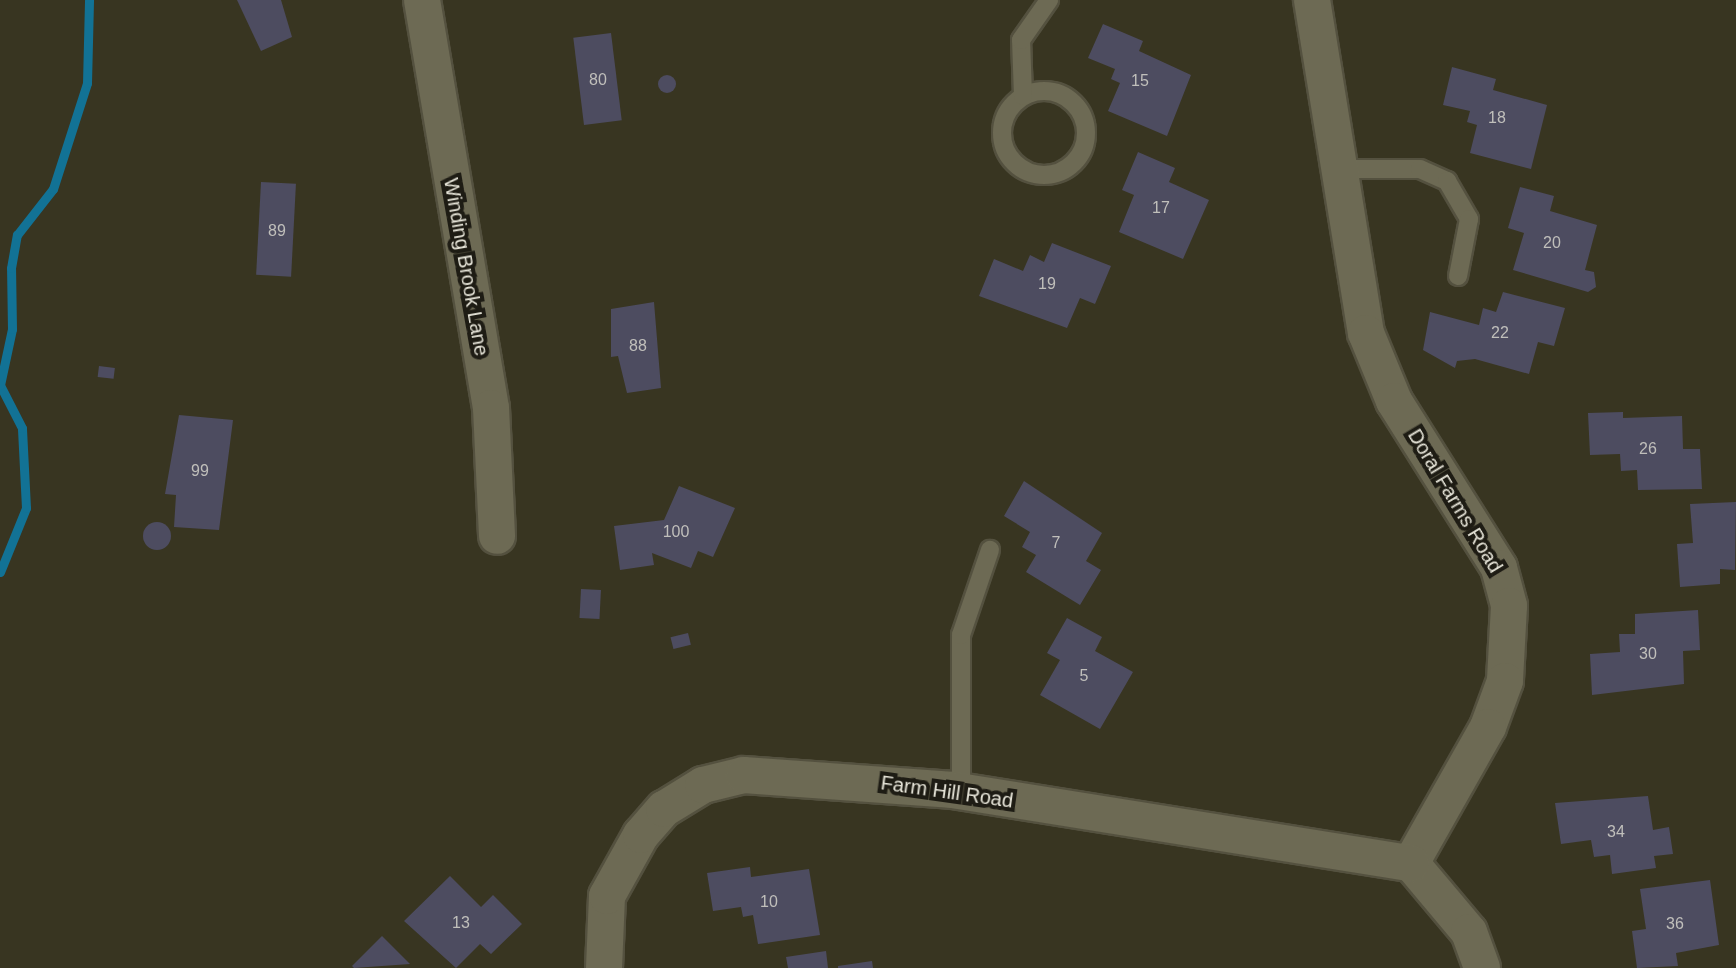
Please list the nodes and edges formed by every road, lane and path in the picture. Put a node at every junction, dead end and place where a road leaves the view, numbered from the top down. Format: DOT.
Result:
graph roads {
  1 [pos="422,0"];
  2 [pos="1049,0"];
  3 [pos="1312,0"];
  4 [pos="1023,96"];
  5 [pos="1339,169"];
  6 [pos="1458,276"];
  7 [pos="497,536"];
  8 [pos="990,550"];
  9 [pos="961,792"];
  10 [pos="1411,863"];
  11 [pos="604,968"];
  12 [pos="1482,968"];
  1 -- 7 [label="street, Winding Brook Lane"];
  2 -- 4 [label="lane"];
  3 -- 5 [label="street, Doral Farms Road"];
  4 -- 4 [label="lane"];
  5 -- 6 [label="lane"];
  5 -- 10 [label="street, Doral Farms Road"];
  8 -- 9 [label="lane"];
  9 -- 10 [label="street, Farm Hill Road"];
  9 -- 11 [label="street, Farm Hill Road"];
  10 -- 12 [label="street"];
}
